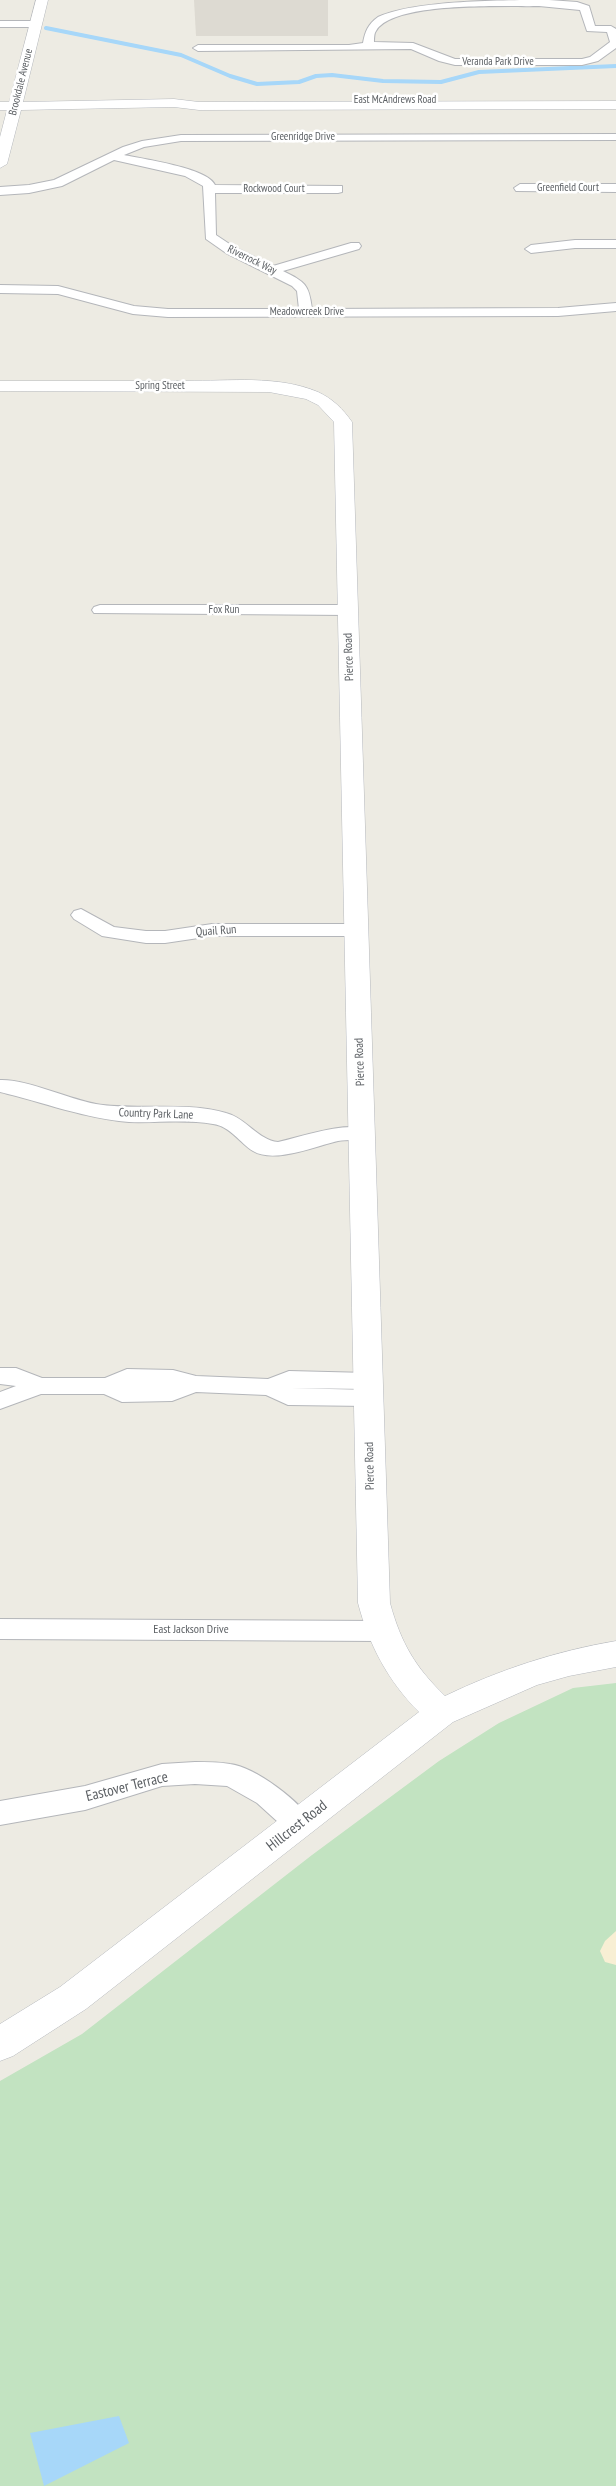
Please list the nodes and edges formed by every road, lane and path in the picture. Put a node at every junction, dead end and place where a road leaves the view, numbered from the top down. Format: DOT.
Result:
graph roads {
  1 [pos="42,0"];
  2 [pos="0,24"];
  3 [pos="35,24"];
  4 [pos="614,31"];
  5 [pos="368,45"];
  6 [pos="198,48"];
  7 [pos="616,99"];
  8 [pos="174,104"];
  9 [pos="616,105"];
  10 [pos="0,106"];
  11 [pos="14,106"];
  12 [pos="616,137"];
  13 [pos="113,156"];
  14 [pos="1,158"];
  15 [pos="520,188"];
  16 [pos="616,188"];
  17 [pos="211,189"];
  18 [pos="338,190"];
  19 [pos="0,191"];
  20 [pos="616,244"];
  21 [pos="355,246"];
  22 [pos="531,249"];
  23 [pos="274,270"];
  24 [pos="0,289"];
  25 [pos="616,307"];
  26 [pos="306,312"];
  27 [pos="0,386"];
  28 [pos="319,399"];
  29 [pos="100,610"];
  30 [pos="348,610"];
  31 [pos="81,915"];
  32 [pos="356,930"];
  33 [pos="2,1086"];
  34 [pos="362,1134"];
  35 [pos="0,1376"];
  36 [pos="39,1386"];
  37 [pos="368,1389"];
  38 [pos="0,1401"];
  39 [pos="0,1629"];
  40 [pos="381,1631"];
  41 [pos="616,1654"];
  42 [pos="441,1713"];
  43 [pos="0,1813"];
  44 [pos="299,1824"];
  45 [pos="0,2044"];
  1 -- 3 [label="street, Brookdale Avenue"];
  2 -- 3 [label="street"];
  3 -- 11 [label="street, Brookdale Avenue"];
  4 -- 5 [label="street, Veranda Park Drive"];
  4 -- 5 [label="street, Veranda Park Drive"];
  5 -- 6 [label="street, Veranda Park Drive"];
  7 -- 8 [label="street, East McAndrews Road"];
  8 -- 9 [label="street, East McAndrews Road"];
  8 -- 11 [label="street, East McAndrews Road"];
  10 -- 11 [label="street, East McAndrews Road"];
  11 -- 14 [label="street, Brookdale Avenue"];
  12 -- 13 [label="street, Greenridge Drive"];
  13 -- 17 [label="street"];
  13 -- 19 [label="street, Greenridge Drive"];
  15 -- 16 [label="street, Greenfield Court"];
  17 -- 18 [label="street, Rockwood Court"];
  17 -- 23 [label="street, Riverrock Way"];
  20 -- 22 [label="street"];
  21 -- 23 [label="street"];
  23 -- 26 [label="street, Riverrock Way"];
  24 -- 26 [label="street, Meadowcreek Drive"];
  25 -- 26 [label="street, Meadowcreek Drive"];
  27 -- 28 [label="street, Spring Street"];
  28 -- 30 [label="street, Pierce Road"];
  29 -- 30 [label="street, Fox Run"];
  30 -- 32 [label="street, Pierce Road"];
  31 -- 32 [label="street, Quail Run"];
  32 -- 34 [label="street, Pierce Road"];
  33 -- 34 [label="street, Country Park Lane"];
  34 -- 37 [label="street, Pierce Road"];
  35 -- 36 [label="street"];
  36 -- 37 [label="street"];
  36 -- 38 [label="street"];
  37 -- 40 [label="street, Pierce Road"];
  39 -- 40 [label="street, East Jackson Drive"];
  40 -- 42 [label="street, Pierce Road"];
  41 -- 42 [label="street, Hillcrest Road"];
  42 -- 44 [label="street, Hillcrest Road"];
  43 -- 44 [label="street, Eastover Terrace"];
  44 -- 45 [label="street, Hillcrest Road"];
}
